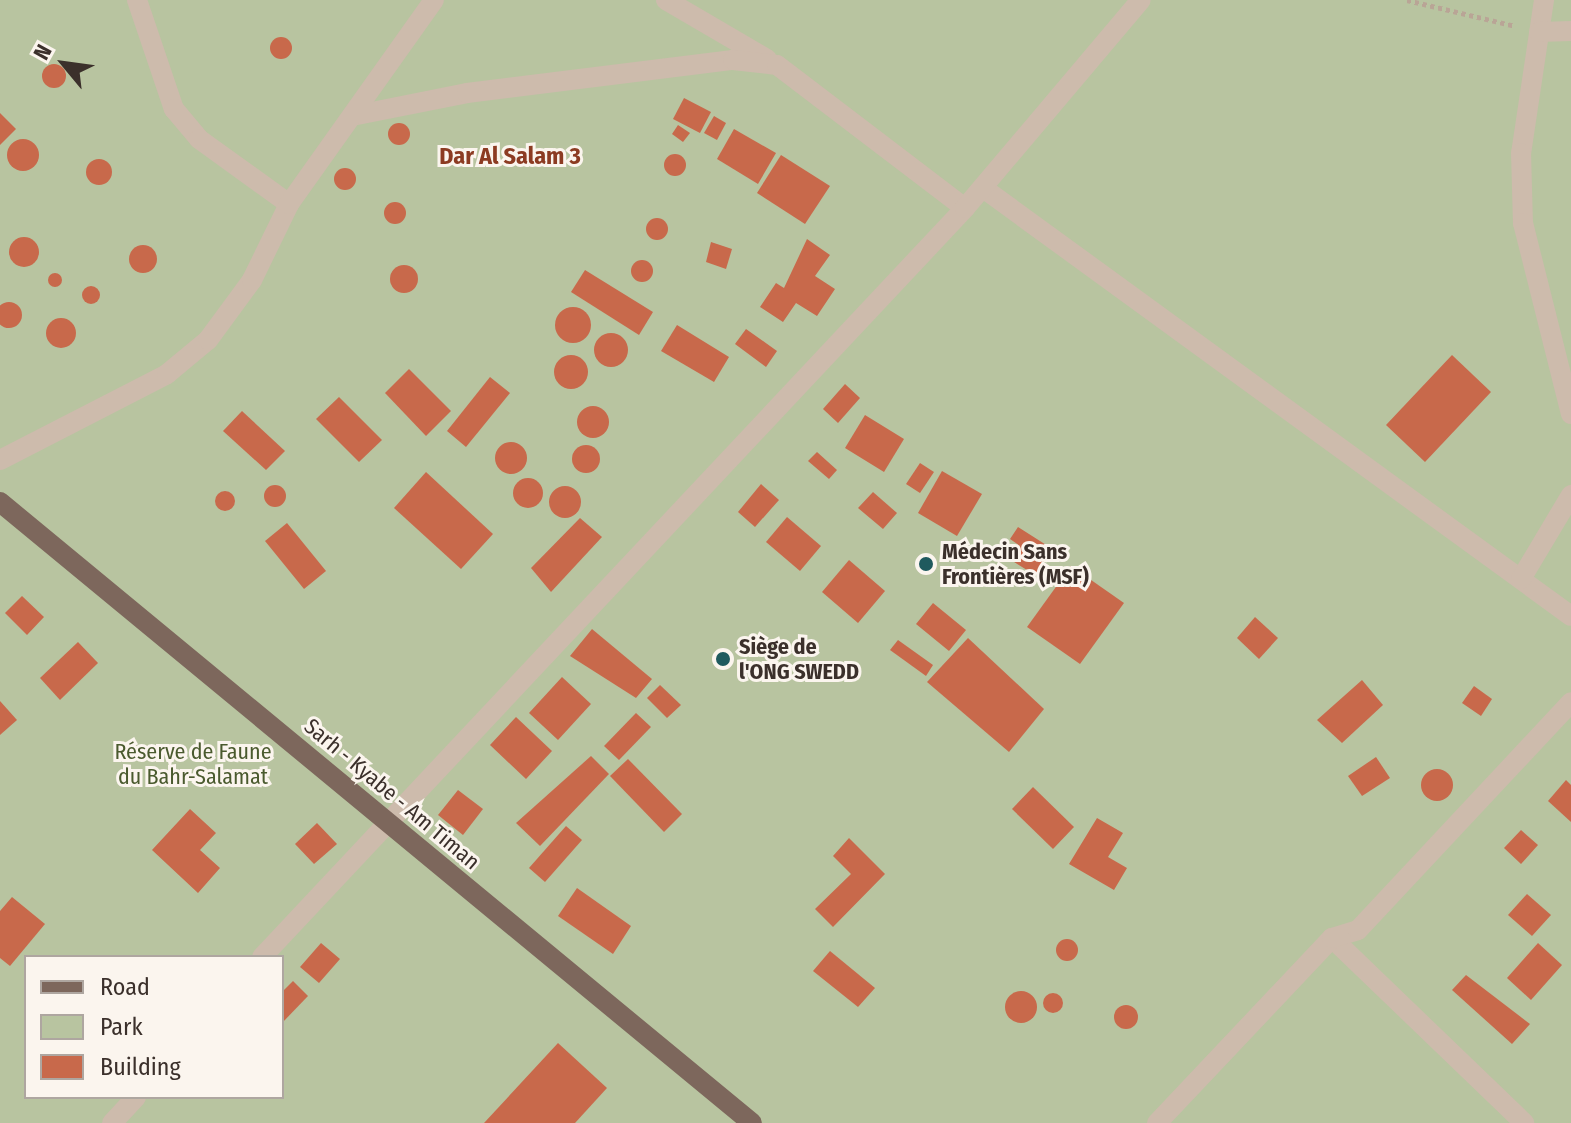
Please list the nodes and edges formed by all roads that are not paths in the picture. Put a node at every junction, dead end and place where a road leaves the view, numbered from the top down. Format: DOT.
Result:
graph roads {
  1 [pos="137,0"];
  2 [pos="434,0"];
  3 [pos="666,0"];
  4 [pos="1141,0"];
  5 [pos="1544,0"];
  6 [pos="1571,31"];
  7 [pos="1539,32"];
  8 [pos="777,65"];
  9 [pos="352,116"];
  10 [pos="983,188"];
  11 [pos="289,204"];
  12 [pos="965,208"];
  13 [pos="1571,414"];
  14 [pos="0,460"];
  15 [pos="1571,495"];
  16 [pos="0,502"];
  17 [pos="1521,579"];
  18 [pos="1571,616"];
  19 [pos="1571,702"];
  20 [pos="385,819"];
  21 [pos="1332,938"];
  22 [pos="264,955"];
  23 [pos="134,1099"];
  24 [pos="1152,1122"];
  25 [pos="112,1123"];
  26 [pos="752,1123"];
  27 [pos="1524,1123"];
  1 -- 11 [label="street"];
  2 -- 9 [label="street"];
  3 -- 8 [label="street"];
  4 -- 10 [label="street"];
  5 -- 7 [label="street"];
  6 -- 7 [label="street"];
  7 -- 13 [label="street"];
  8 -- 9 [label="street"];
  8 -- 12 [label="street"];
  9 -- 11 [label="street"];
  10 -- 12 [label="street"];
  10 -- 17 [label="street"];
  11 -- 14 [label="street"];
  12 -- 20 [label="street"];
  15 -- 17 [label="street"];
  16 -- 20 [label="main road, Sarh - Kyabe - Am Timan"];
  17 -- 18 [label="street"];
  19 -- 21 [label="street"];
  20 -- 22 [label="street"];
  20 -- 26 [label="main road, Sarh - Kyabe - Am Timan"];
  21 -- 24 [label="street"];
  21 -- 27 [label="street"];
  23 -- 25 [label="street"];
}
